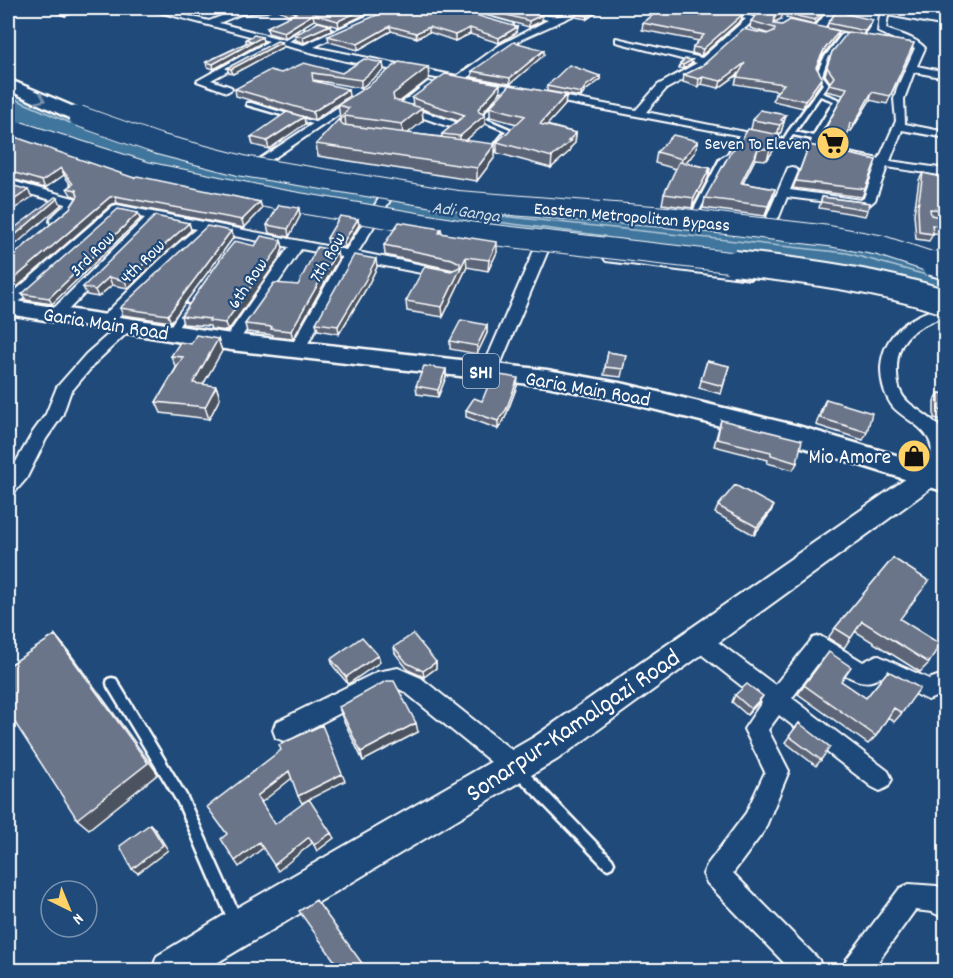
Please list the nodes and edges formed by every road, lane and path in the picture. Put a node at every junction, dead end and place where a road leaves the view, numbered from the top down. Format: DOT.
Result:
graph roads {
  1 [pos="148,8"];
  2 [pos="183,8"];
  3 [pos="267,8"];
  4 [pos="385,8"];
  5 [pos="514,8"];
  6 [pos="586,8"];
  7 [pos="834,8"];
  8 [pos="862,8"];
  9 [pos="884,9"];
  10 [pos="458,10"];
  11 [pos="729,12"];
  12 [pos="170,13"];
  13 [pos="555,19"];
  14 [pos="317,23"];
  15 [pos="945,23"];
  16 [pos="209,24"];
  17 [pos="335,28"];
  18 [pos="307,29"];
  19 [pos="822,29"];
  20 [pos="530,32"];
  21 [pos="836,33"];
  22 [pos="844,35"];
  23 [pos="619,40"];
  24 [pos="866,40"];
  25 [pos="279,42"];
  26 [pos="305,48"];
  27 [pos="705,62"];
  28 [pos="398,67"];
  29 [pos="911,68"];
  30 [pos="945,75"];
  31 [pos="443,76"];
  32 [pos="459,79"];
  33 [pos="8,84"];
  34 [pos="227,89"];
  35 [pos="819,94"];
  36 [pos="500,99"];
  37 [pos="249,104"];
  38 [pos="75,114"];
  39 [pos="638,114"];
  40 [pos="318,124"];
  41 [pos="451,124"];
  42 [pos="899,126"];
  43 [pos="743,133"];
  44 [pos="11,134"];
  45 [pos="945,135"];
  46 [pos="788,137"];
  47 [pos="814,143"];
  48 [pos="483,154"];
  49 [pos="882,163"];
  50 [pos="258,164"];
  51 [pos="792,171"];
  52 [pos="945,173"];
  53 [pos="8,184"];
  54 [pos="393,186"];
  55 [pos="785,193"];
  56 [pos="379,208"];
  57 [pos="694,215"];
  58 [pos="153,217"];
  59 [pos="773,217"];
  60 [pos="206,226"];
  61 [pos="45,230"];
  62 [pos="296,246"];
  63 [pos="542,248"];
  64 [pos="349,256"];
  65 [pos="945,256"];
  66 [pos="945,267"];
  67 [pos="452,275"];
  68 [pos="192,301"];
  69 [pos="8,305"];
  70 [pos="944,309"];
  71 [pos="55,315"];
  72 [pos="115,325"];
  73 [pos="170,333"];
  74 [pos="231,342"];
  75 [pos="297,350"];
  76 [pos="489,372"];
  77 [pos="937,479"];
  78 [pos="8,488"];
  79 [pos="699,640"];
  80 [pos="112,683"];
  81 [pos="945,683"];
  82 [pos="778,700"];
  83 [pos="284,730"];
  84 [pos="515,767"];
  85 [pos="880,778"];
  86 [pos="608,863"];
  87 [pos="945,906"];
  88 [pos="238,927"];
  89 [pos="171,970"];
  90 [pos="809,970"];
  91 [pos="856,970"];
  1 -- 12 [label="street"];
  2 -- 12 [label="street"];
  3 -- 16 [label="street"];
  4 -- 26 [label="street"];
  5 -- 13 [label="street"];
  6 -- 13 [label="street"];
  7 -- 19 [label="street"];
  8 -- 9 [label="street"];
  9 -- 15 [label="street"];
  9 -- 29 [label="street"];
  10 -- 20 [label="street"];
  11 -- 27 [label="street"];
  12 -- 16 [label="street"];
  13 -- 20 [label="street"];
  14 -- 17 [label="lane"];
  16 -- 25 [label="street"];
  18 -- 25 [label="lane"];
  20 -- 32 [label="street"];
  21 -- 22 [label="lane"];
  22 -- 24 [label="lane"];
  22 -- 35 [label="lane"];
  23 -- 27 [label="street"];
  25 -- 26 [label="street"];
  25 -- 34 [label="street"];
  26 -- 28 [label="street"];
  27 -- 39 [label="street"];
  28 -- 31 [label="street"];
  28 -- 40 [label="street"];
  29 -- 30 [label="street"];
  29 -- 42 [label="street"];
  31 -- 32 [label="street"];
  31 -- 41 [label="street"];
  32 -- 39 [label="street"];
  33 -- 38 [label="main road, Eastern Metropolitan Bypass, one-way"];
  35 -- 46 [label="lane"];
  35 -- 47 [label="lane"];
  36 -- 48 [label="lane"];
  37 -- 40 [label="lane"];
  38 -- 50 [label="street"];
  38 -- 66 [label="main road, Eastern Metropolitan Bypass, bridge"];
  39 -- 43 [label="street"];
  40 -- 50 [label="street"];
  42 -- 45 [label="street"];
  42 -- 49 [label="street"];
  43 -- 46 [label="street"];
  43 -- 57 [label="lane"];
  44 -- 56 [label="street"];
  44 -- 70 [label="main road, Eastern Metropolitan Bypass, bridge"];
  46 -- 47 [label="street"];
  47 -- 49 [label="street"];
  49 -- 52 [label="street"];
  49 -- 55 [label="street"];
  50 -- 54 [label="street"];
  51 -- 55 [label="street"];
  53 -- 61 [label="street"];
  54 -- 56 [label="street, 7th Row"];
  54 -- 57 [label="street"];
  55 -- 59 [label="street"];
  56 -- 63 [label="street"];
  56 -- 64 [label="street, 7th Row"];
  57 -- 65 [label="street"];
  58 -- 60 [label="street"];
  58 -- 69 [label="street"];
  58 -- 71 [label="street, 3rd Row"];
  60 -- 62 [label="street"];
  60 -- 72 [label="street, 4th Row"];
  62 -- 64 [label="street"];
  62 -- 74 [label="street, 6th Row"];
  63 -- 70 [label="street"];
  63 -- 76 [label="street"];
  64 -- 67 [label="street"];
  64 -- 75 [label="street, 7th Row"];
  68 -- 73 [label="lane"];
  69 -- 71 [label="main road, Garia Main Road / SH1"];
  70 -- 77 [label="street"];
  71 -- 72 [label="main road, Garia Main Road / SH1"];
  72 -- 73 [label="main road, Garia Main Road / SH1"];
  72 -- 78 [label="street, 4th Row"];
  73 -- 74 [label="main road, Garia Main Road / SH1"];
  74 -- 75 [label="main road, Garia Main Road / SH1"];
  75 -- 76 [label="main road, Garia Main Road / SH1"];
  76 -- 77 [label="main road, Garia Main Road / SH1"];
  77 -- 79 [label="main road, Sonarpur-Kamalgazi Road"];
  79 -- 82 [label="street"];
  79 -- 84 [label="main road, Sonarpur-Kamalgazi Road"];
  80 -- 88 [label="lane"];
  81 -- 82 [label="street"];
  82 -- 85 [label="street"];
  82 -- 90 [label="street"];
  83 -- 84 [label="street"];
  84 -- 86 [label="lane"];
  84 -- 88 [label="main road, Sonarpur-Kamalgazi Road"];
  87 -- 91 [label="street"];
  88 -- 89 [label="main road, Sonarpur-Kamalgazi Road"];
}
